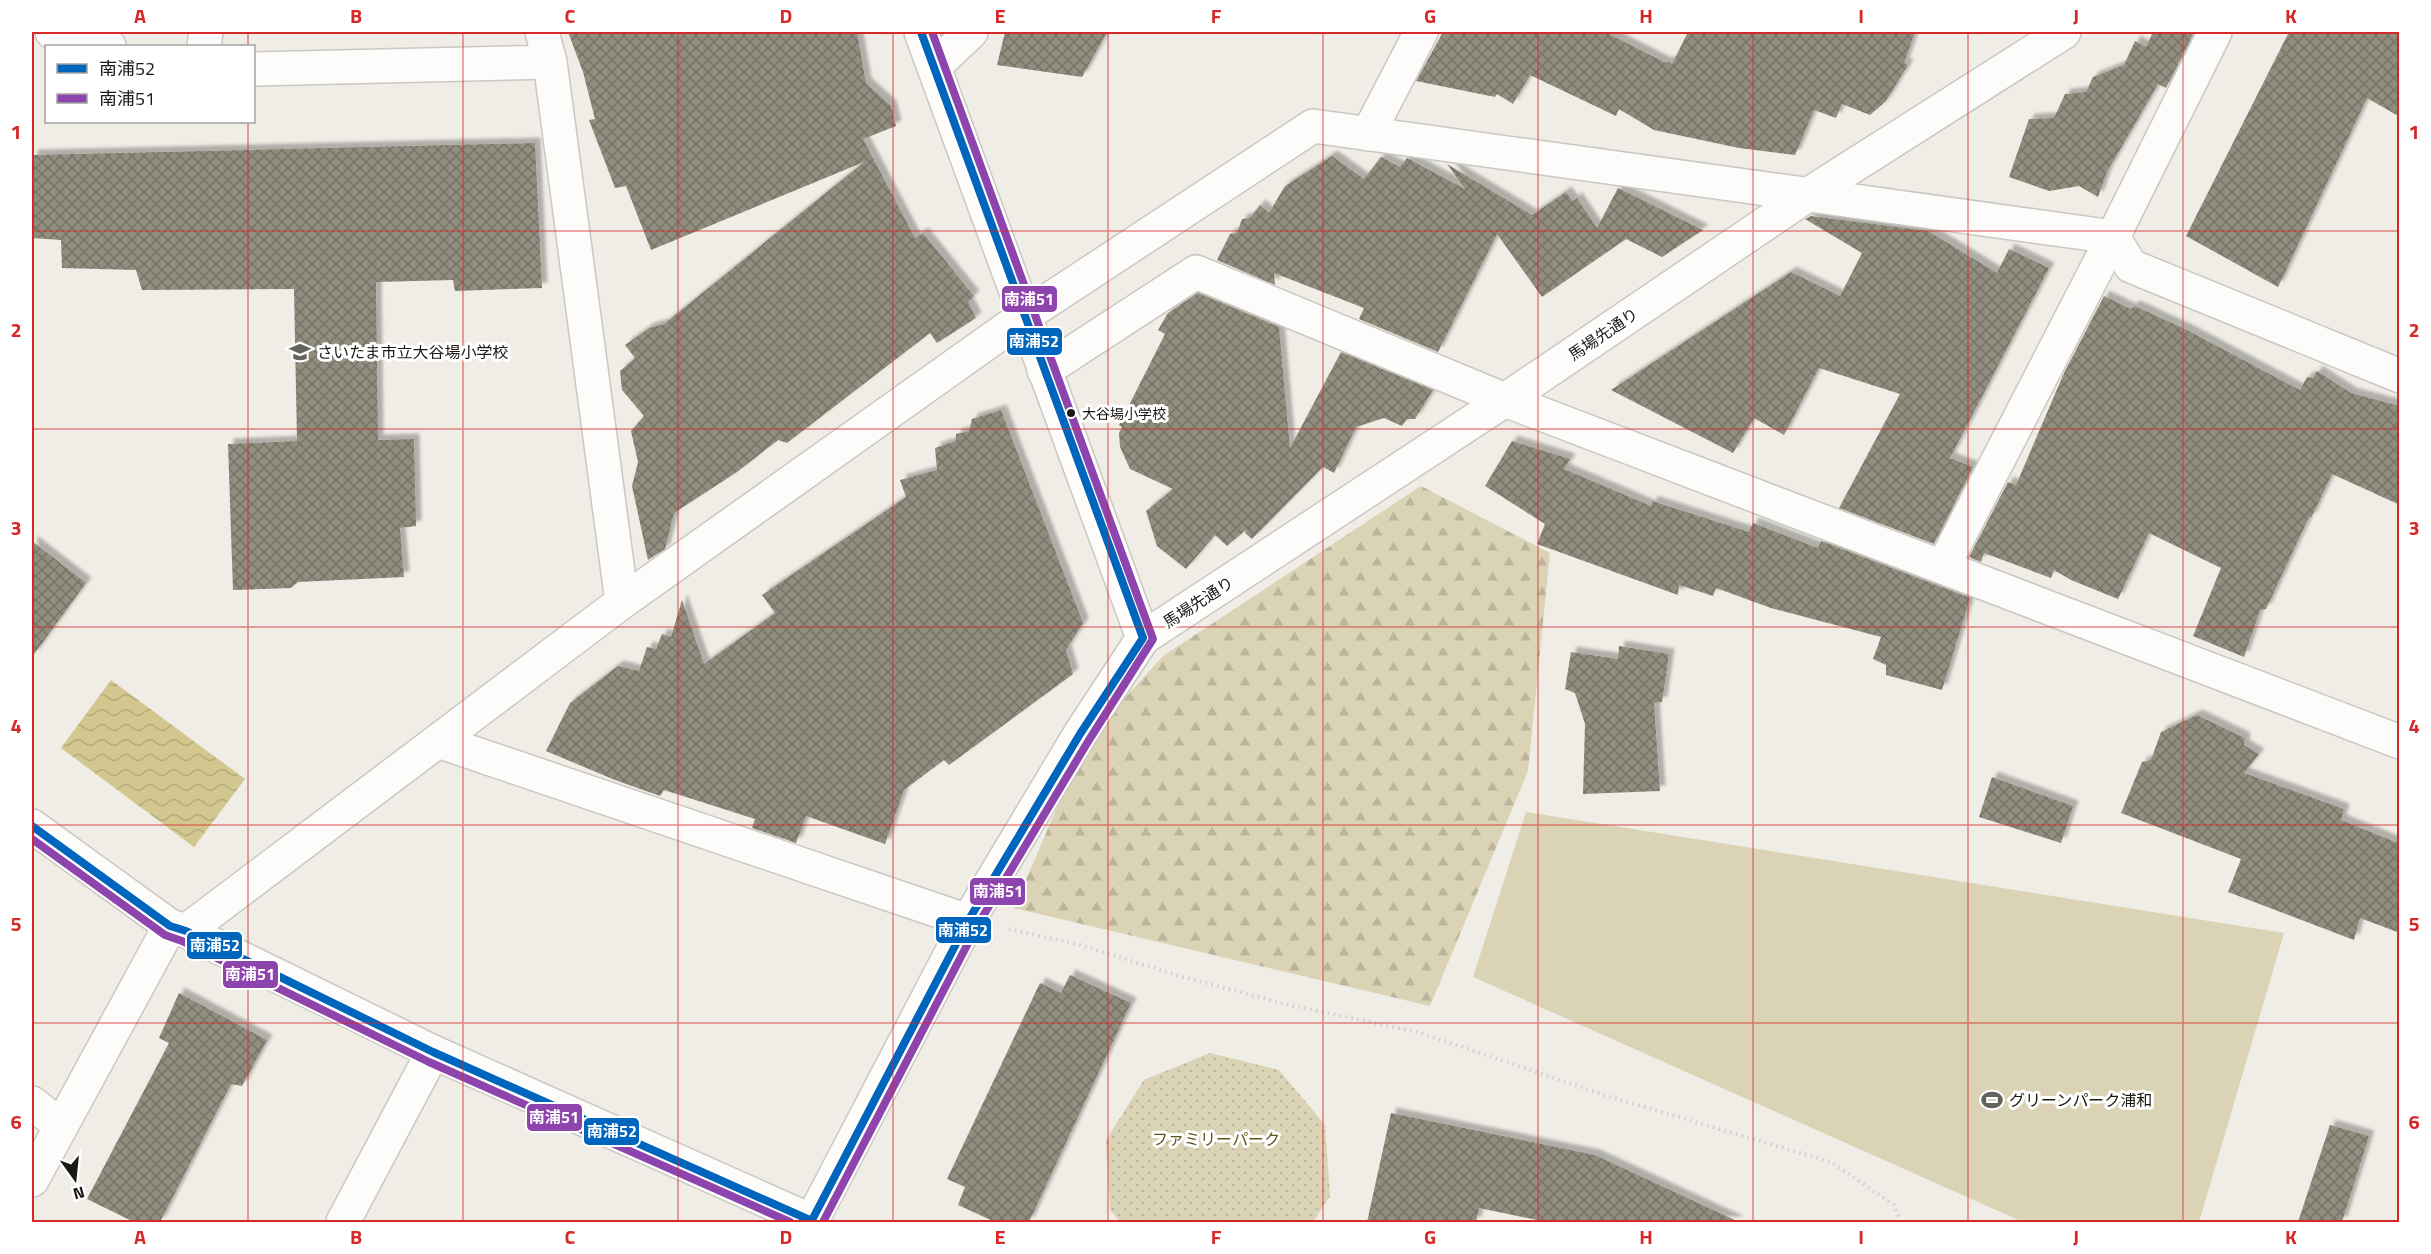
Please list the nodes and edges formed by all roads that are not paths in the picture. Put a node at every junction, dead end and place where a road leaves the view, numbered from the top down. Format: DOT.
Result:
graph roads {
  1 [pos="52,32"];
  2 [pos="921,32"];
  3 [pos="971,32"];
  4 [pos="1421,32"];
  5 [pos="2064,32"];
  6 [pos="2216,32"];
  7 [pos="105,45"];
  8 [pos="546,47"];
  9 [pos="935,66"];
  10 [pos="255,69"];
  11 [pos="1368,134"];
  12 [pos="1809,194"];
  13 [pos="2113,237"];
  14 [pos="1026,315"];
  15 [pos="1044,371"];
  16 [pos="2400,376"];
  17 [pos="1505,400"];
  18 [pos="1943,567"];
  19 [pos="622,602"];
  20 [pos="1143,638"];
  21 [pos="438,741"];
  22 [pos="2400,742"];
  23 [pos="32,826"];
  24 [pos="968,921"];
  25 [pos="178,928"];
  26 [pos="433,1052"];
  27 [pos="32,1103"];
  28 [pos="61,1126"];
  29 [pos="32,1180"];
  30 [pos="343,1222"];
  31 [pos="812,1222"];
  1 -- 7 [label="street"];
  2 -- 9 [label="street"];
  3 -- 9 [label="street"];
  4 -- 11 [label="street"];
  5 -- 12 [label="street, 馬場先通り"];
  6 -- 13 [label="street"];
  8 -- 10 [label="street"];
  8 -- 19 [label="street"];
  9 -- 14 [label="street"];
  11 -- 12 [label="street"];
  11 -- 14 [label="street"];
  12 -- 13 [label="street"];
  12 -- 17 [label="street, 馬場先通り"];
  13 -- 16 [label="street"];
  13 -- 18 [label="street"];
  14 -- 15 [label="street"];
  14 -- 19 [label="street"];
  15 -- 17 [label="street"];
  15 -- 20 [label="street"];
  17 -- 18 [label="street"];
  17 -- 20 [label="street, 馬場先通り"];
  18 -- 22 [label="street"];
  19 -- 21 [label="street"];
  20 -- 24 [label="street"];
  21 -- 24 [label="street"];
  21 -- 25 [label="street"];
  23 -- 25 [label="street"];
  24 -- 31 [label="street"];
  25 -- 26 [label="street"];
  25 -- 28 [label="street"];
  26 -- 30 [label="street"];
  26 -- 31 [label="street"];
  27 -- 28 [label="street"];
  28 -- 29 [label="street"];
}
